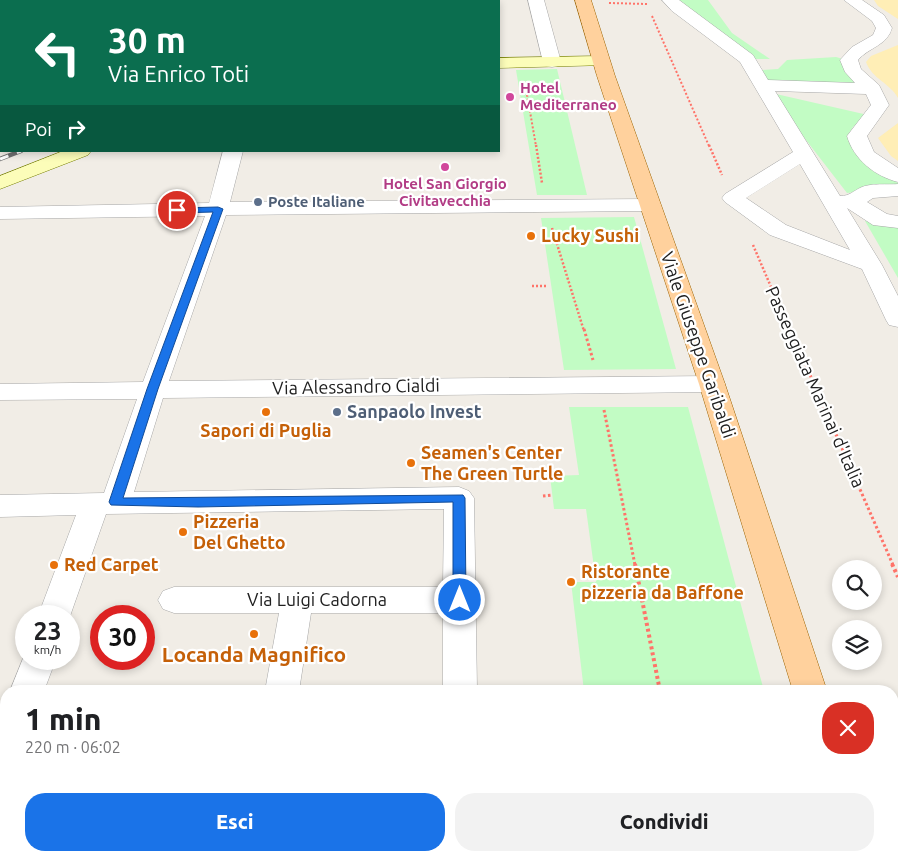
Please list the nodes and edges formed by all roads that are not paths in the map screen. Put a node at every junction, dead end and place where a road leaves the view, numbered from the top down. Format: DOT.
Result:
graph roads {
  1 [pos="536,0"];
  2 [pos="670,0"];
  3 [pos="852,0"];
  4 [pos="584,2"];
  5 [pos="602,61"];
  6 [pos="552,62"];
  7 [pos="500,63"];
  8 [pos="763,85"];
  9 [pos="873,88"];
  10 [pos="79,152"];
  11 [pos="233,152"];
  12 [pos="803,154"];
  13 [pos="898,176"];
  14 [pos="0,183"];
  15 [pos="898,190"];
  16 [pos="843,202"];
  17 [pos="650,205"];
  18 [pos="218,209"];
  19 [pos="0,213"];
  20 [pos="898,222"];
  21 [pos="871,265"];
  22 [pos="898,320"];
  23 [pos="712,384"];
  24 [pos="152,389"];
  25 [pos="0,392"];
  26 [pos="105,502"];
  27 [pos="0,506"];
  28 [pos="174,600"];
  29 [pos="460,600"];
  30 [pos="296,601"];
  31 [pos="59,605"];
  32 [pos="35,670"];
  33 [pos="29,685"];
  34 [pos="283,685"];
  35 [pos="460,685"];
  36 [pos="808,685"];
  37 [pos="46,861"];
  38 [pos="254,861"];
  1 -- 6 [label="street"];
  2 -- 8 [label="street"];
  3 -- 9 [label="street"];
  4 -- 5 [label="main road, Viale Giuseppe Garibaldi"];
  5 -- 6 [label="street"];
  5 -- 17 [label="main road, Viale Giuseppe Garibaldi"];
  6 -- 7 [label="street"];
  8 -- 9 [label="street"];
  8 -- 12 [label="street"];
  9 -- 13 [label="street"];
  10 -- 14 [label="street"];
  11 -- 18 [label="street"];
  12 -- 16 [label="street"];
  12 -- 21 [label="street"];
  15 -- 16 [label="street"];
  16 -- 20 [label="street"];
  16 -- 21 [label="street"];
  17 -- 18 [label="street"];
  17 -- 23 [label="main road, Viale Giuseppe Garibaldi"];
  18 -- 19 [label="street"];
  18 -- 24 [label="street"];
  21 -- 22 [label="street"];
  23 -- 24 [label="street, Via Alessandro Cialdi"];
  23 -- 36 [label="main road, Viale Giuseppe Garibaldi"];
  24 -- 25 [label="street, Via Alessandro Cialdi"];
  24 -- 26 [label="street"];
  26 -- 27 [label="street"];
  26 -- 29 [label="street"];
  26 -- 31 [label="street"];
  28 -- 30 [label="street, Via Luigi Cadorna"];
  29 -- 30 [label="street, Via Luigi Cadorna"];
  29 -- 35 [label="street"];
  30 -- 34 [label="street"];
  32 -- 33 [label="street"];
  37 -- 38 [label="street"];
}
